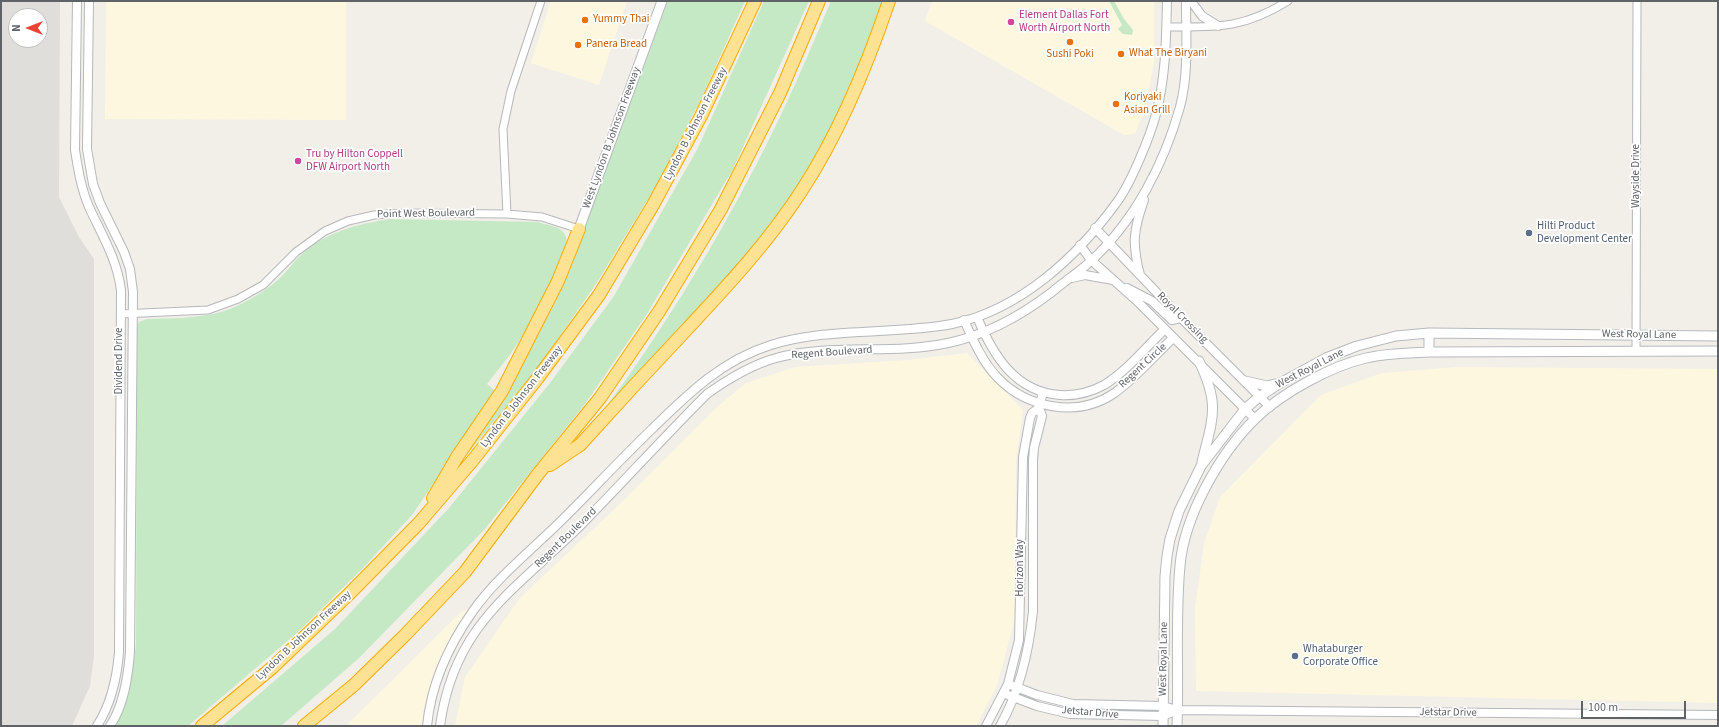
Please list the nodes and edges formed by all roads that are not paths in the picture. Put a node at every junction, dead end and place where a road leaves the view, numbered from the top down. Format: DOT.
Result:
graph roads {
  1 [pos="77,1"];
  2 [pos="89,1"];
  3 [pos="541,1"];
  4 [pos="662,1"];
  5 [pos="755,1"];
  6 [pos="819,1"];
  7 [pos="890,1"];
  8 [pos="1167,1"];
  9 [pos="1186,1"];
  10 [pos="1191,1"];
  11 [pos="1288,1"];
  12 [pos="1637,1"];
  13 [pos="1218,26"];
  14 [pos="1167,27"];
  15 [pos="1186,27"];
  16 [pos="76,56"];
  17 [pos="88,56"];
  18 [pos="1149,185"];
  19 [pos="507,214"];
  20 [pos="1096,228"];
  21 [pos="579,230"];
  22 [pos="1108,242"];
  23 [pos="1080,245"];
  24 [pos="1091,260"];
  25 [pos="1140,276"];
  26 [pos="1069,279"];
  27 [pos="1116,282"];
  28 [pos="121,314"];
  29 [pos="133,314"];
  30 [pos="977,317"];
  31 [pos="1181,318"];
  32 [pos="964,320"];
  33 [pos="1165,329"];
  34 [pos="983,331"];
  35 [pos="1429,333"];
  36 [pos="1636,335"];
  37 [pos="972,336"];
  38 [pos="1718,336"];
  39 [pos="1173,338"];
  40 [pos="1636,351"];
  41 [pos="1718,351"];
  42 [pos="1429,352"];
  43 [pos="1199,361"];
  44 [pos="1120,372"];
  45 [pos="1245,381"];
  46 [pos="1282,382"];
  47 [pos="1125,384"];
  48 [pos="1043,392"];
  49 [pos="1259,397"];
  50 [pos="1040,406"];
  51 [pos="1270,407"];
  52 [pos="1245,409"];
  53 [pos="1255,419"];
  54 [pos="1201,466"];
  55 [pos="538,474"];
  56 [pos="419,523"];
  57 [pos="1021,562"];
  58 [pos="1033,563"];
  59 [pos="1019,640"];
  60 [pos="1029,643"];
  61 [pos="1008,684"];
  62 [pos="1017,688"];
  63 [pos="1004,693"];
  64 [pos="1013,697"];
  65 [pos="1163,706"];
  66 [pos="1177,710"];
  67 [pos="1718,715"];
  68 [pos="1163,716"];
  69 [pos="97,726"];
  70 [pos="110,726"];
  71 [pos="202,726"];
  72 [pos="304,726"];
  73 [pos="427,726"];
  74 [pos="440,726"];
  75 [pos="986,726"];
  76 [pos="1000,726"];
  77 [pos="1163,726"];
  78 [pos="1177,726"];
  1 -- 16 [label="street, Dividend Drive"];
  2 -- 17 [label="street, Dividend Drive"];
  3 -- 19 [label="street"];
  4 -- 21 [label="main road, West Lyndon B Johnson Freeway"];
  5 -- 56 [label="highway, Lyndon B Johnson Freeway"];
  6 -- 55 [label="highway"];
  7 -- 55 [label="highway"];
  8 -- 14 [label="street, Regent Boulevard"];
  9 -- 15 [label="street, Regent Boulevard"];
  10 -- 13 [label="street"];
  11 -- 13 [label="street"];
  12 -- 36 [label="street, Wayside Drive"];
  13 -- 15 [label="street"];
  14 -- 15 [label="street"];
  14 -- 20 [label="street, Regent Boulevard"];
  15 -- 18 [label="street, Regent Boulevard"];
  16 -- 17 [label="street"];
  16 -- 28 [label="street, Dividend Drive"];
  17 -- 29 [label="street, Dividend Drive"];
  18 -- 22 [label="street, Regent Boulevard"];
  18 -- 25 [label="street"];
  19 -- 21 [label="street, Point West Boulevard"];
  19 -- 29 [label="street, Point West Boulevard"];
  20 -- 22 [label="street, Royal Crossing"];
  20 -- 23 [label="street, Regent Boulevard"];
  21 -- 56 [label="highway"];
  22 -- 24 [label="street, Regent Boulevard"];
  22 -- 25 [label="street, Royal Crossing"];
  23 -- 24 [label="street, Royal Crossing"];
  23 -- 30 [label="street, Regent Boulevard"];
  24 -- 26 [label="street, Regent Boulevard"];
  24 -- 27 [label="street, Royal Crossing"];
  25 -- 31 [label="street, Royal Crossing"];
  26 -- 27 [label="street"];
  26 -- 34 [label="street, Regent Boulevard"];
  27 -- 31 [label="street"];
  27 -- 33 [label="street, Royal Crossing"];
  28 -- 29 [label="street, Point West Boulevard"];
  28 -- 69 [label="street, Dividend Drive"];
  29 -- 70 [label="street, Dividend Drive"];
  30 -- 32 [label="street, Regent Boulevard"];
  30 -- 34 [label="street, Regent Circle"];
  31 -- 45 [label="street, Royal Crossing"];
  32 -- 37 [label="street, Regent Circle"];
  32 -- 73 [label="street, Regent Boulevard"];
  33 -- 39 [label="street, Royal Crossing"];
  33 -- 44 [label="street, Regent Circle"];
  34 -- 37 [label="street, Regent Boulevard"];
  34 -- 48 [label="street, Regent Circle"];
  35 -- 36 [label="main road, West Royal Lane"];
  35 -- 42 [label="main road"];
  35 -- 46 [label="main road, West Royal Lane"];
  36 -- 38 [label="main road, West Royal Lane"];
  36 -- 40 [label="street, Wayside Drive"];
  37 -- 50 [label="street, Regent Circle"];
  37 -- 74 [label="street, Regent Boulevard"];
  39 -- 43 [label="street, Royal Crossing"];
  39 -- 47 [label="street, Regent Circle"];
  40 -- 41 [label="main road, West Royal Lane"];
  40 -- 42 [label="main road, West Royal Lane"];
  42 -- 51 [label="main road, West Royal Lane"];
  43 -- 52 [label="street, Royal Crossing"];
  43 -- 54 [label="main road"];
  44 -- 47 [label="street"];
  44 -- 48 [label="street, Regent Circle"];
  45 -- 46 [label="main road"];
  45 -- 49 [label="street, Royal Crossing"];
  46 -- 49 [label="main road, West Royal Lane"];
  47 -- 50 [label="street, Regent Circle"];
  48 -- 50 [label="street, Horizon Way"];
  49 -- 51 [label="street, Royal Crossing"];
  49 -- 52 [label="main road, West Royal Lane"];
  50 -- 57 [label="street, Horizon Way"];
  50 -- 58 [label="street, Horizon Way"];
  51 -- 53 [label="main road, West Royal Lane"];
  52 -- 53 [label="street, Royal Crossing"];
  52 -- 54 [label="main road, West Royal Lane"];
  53 -- 66 [label="main road, West Royal Lane"];
  54 -- 65 [label="main road, West Royal Lane"];
  55 -- 72 [label="highway"];
  56 -- 71 [label="highway, Lyndon B Johnson Freeway"];
  57 -- 58 [label="street"];
  57 -- 59 [label="street, Horizon Way"];
  58 -- 60 [label="street, Horizon Way"];
  59 -- 60 [label="street"];
  59 -- 61 [label="street, Horizon Way"];
  60 -- 62 [label="street, Horizon Way"];
  61 -- 62 [label="street, Jetstar Drive"];
  61 -- 63 [label="street, Horizon Way"];
  62 -- 64 [label="street, Horizon Way"];
  62 -- 65 [label="street, Jetstar Drive"];
  63 -- 64 [label="street, Jetstar Drive"];
  63 -- 75 [label="street, Horizon Way"];
  64 -- 68 [label="street, Jetstar Drive"];
  64 -- 76 [label="street, Horizon Way"];
  65 -- 66 [label="street, Jetstar Drive"];
  65 -- 68 [label="main road, West Royal Lane"];
  66 -- 67 [label="street, Jetstar Drive"];
  66 -- 68 [label="street, Jetstar Drive"];
  66 -- 78 [label="main road, West Royal Lane"];
  68 -- 77 [label="main road, West Royal Lane"];
}
